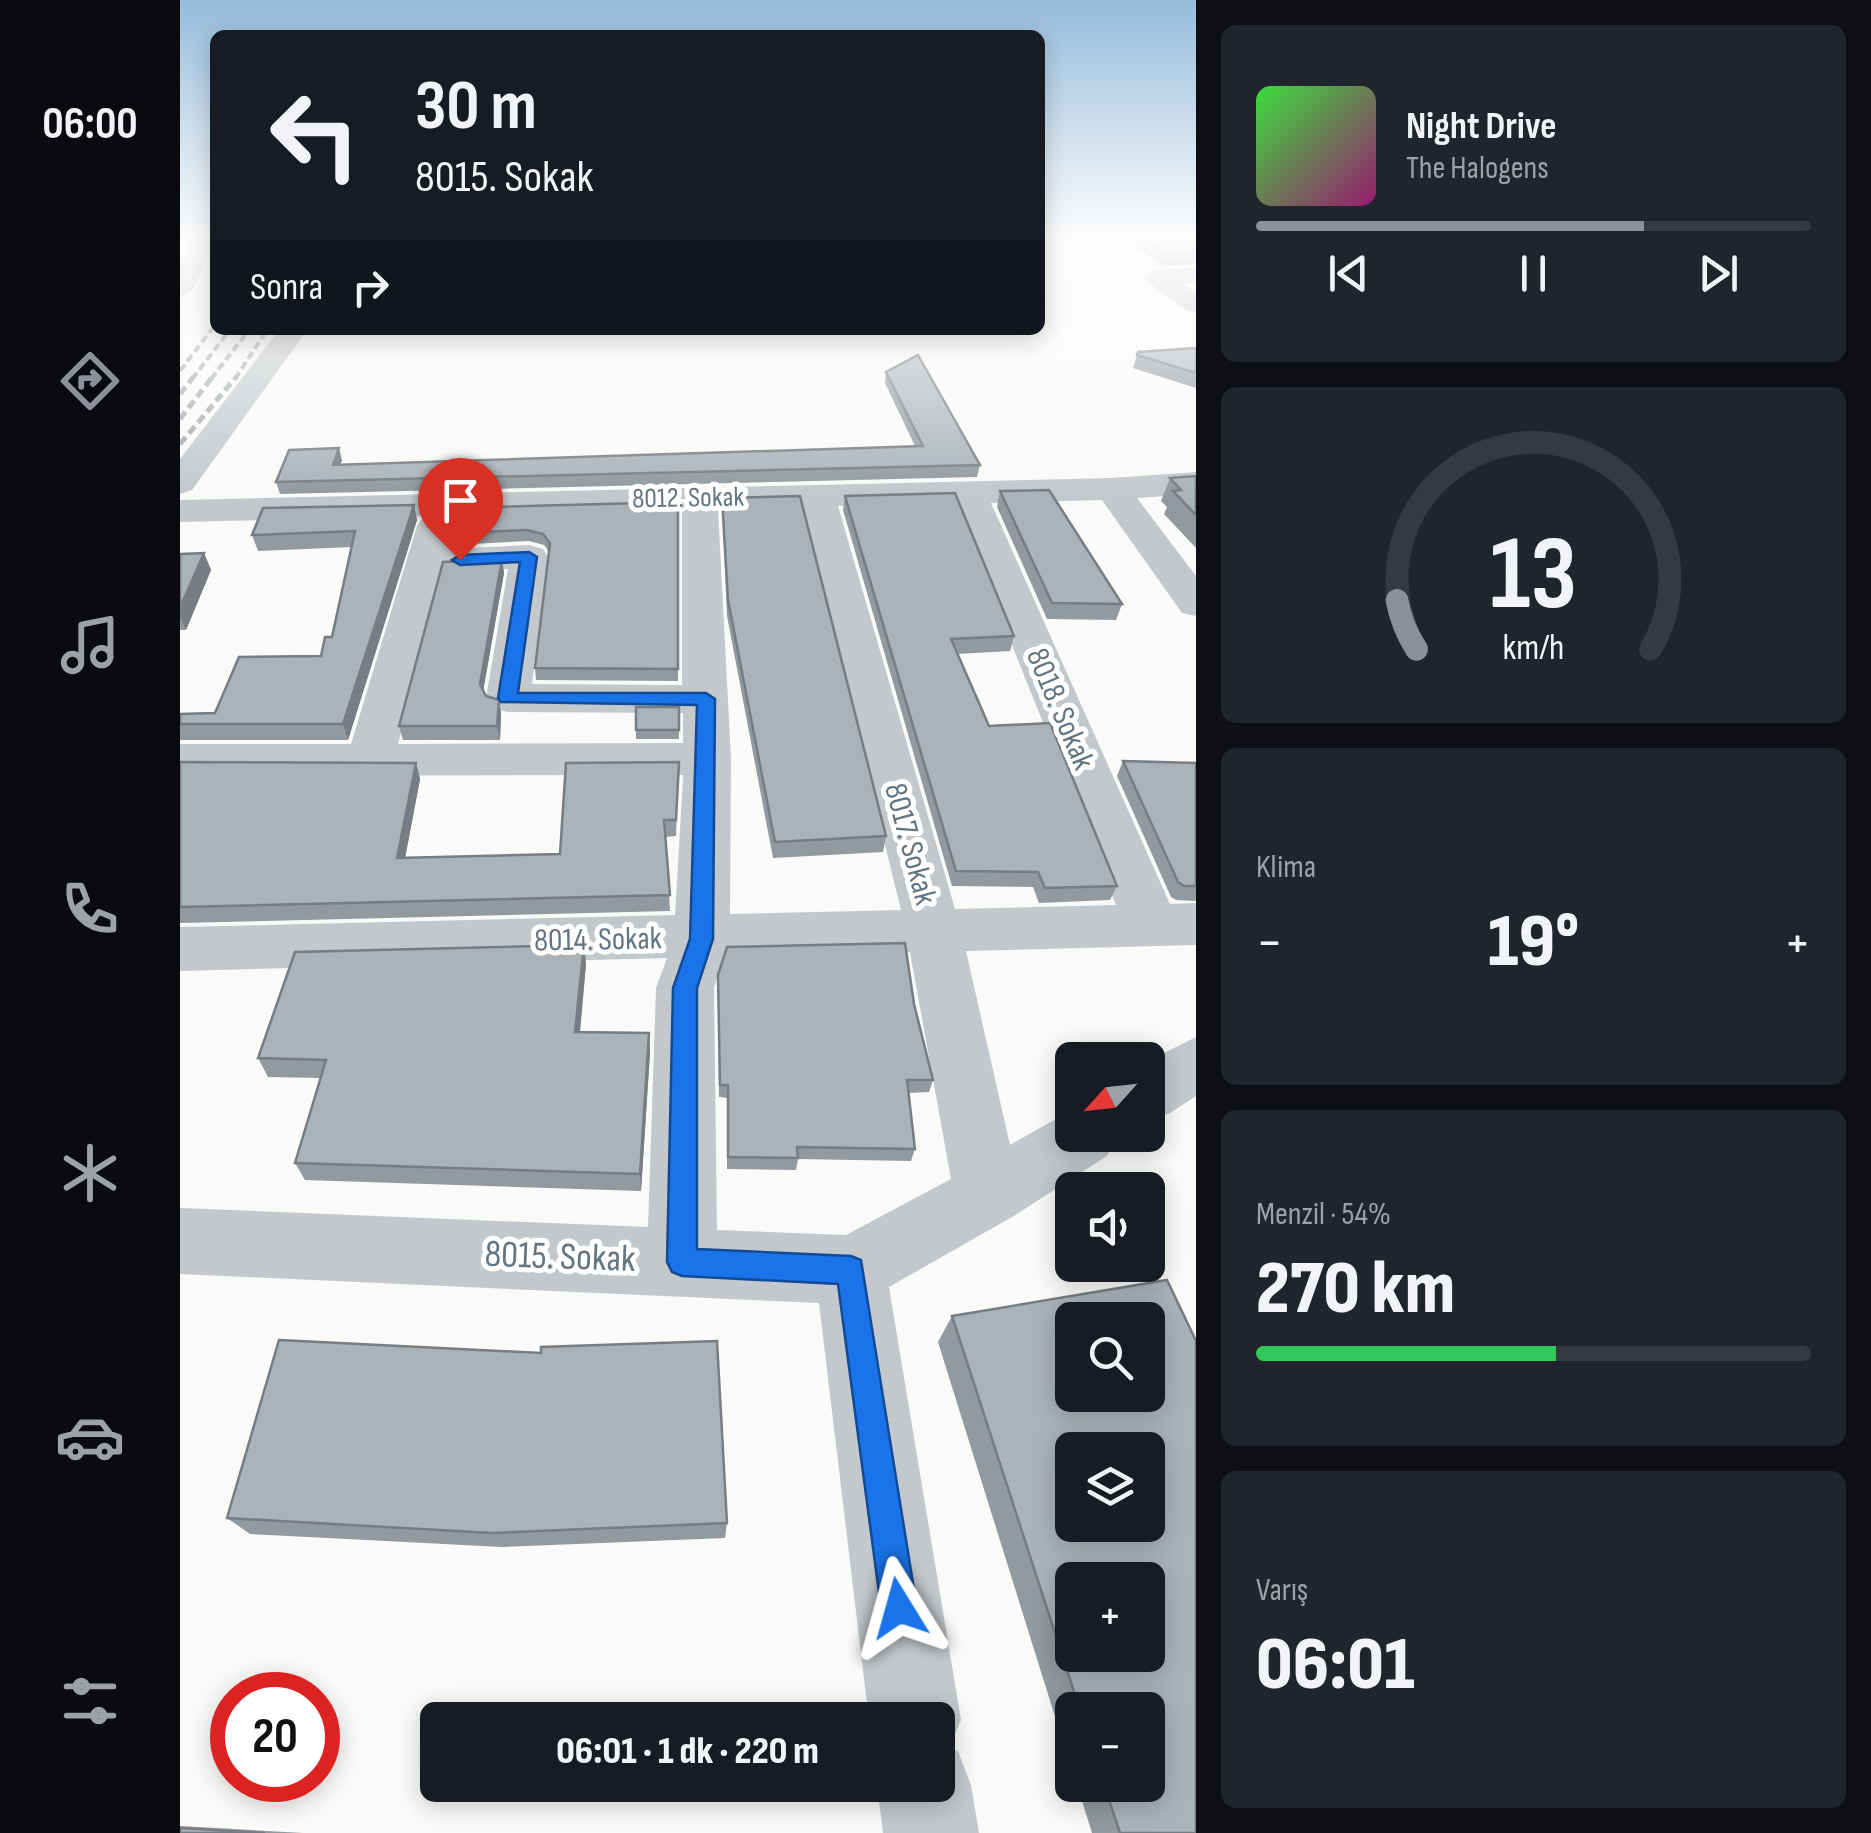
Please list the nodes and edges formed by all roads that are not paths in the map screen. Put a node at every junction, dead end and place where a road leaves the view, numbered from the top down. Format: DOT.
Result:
graph roads {
  1 [pos="289,335"];
  2 [pos="180,482"];
  3 [pos="1196,484"];
  4 [pos="1112,489"];
  5 [pos="968,491"];
  6 [pos="816,496"];
  7 [pos="700,498"];
  8 [pos="442,504"];
  9 [pos="180,511"];
  10 [pos="426,561"];
  11 [pos="1196,604"];
  12 [pos="706,699"];
  13 [pos="370,758"];
  14 [pos="707,759"];
  15 [pos="180,760"];
  16 [pos="1174,926"];
  17 [pos="934,931"];
  18 [pos="702,939"];
  19 [pos="180,950"];
  20 [pos="1196,1062"];
  21 [pos="1165,1083"];
  22 [pos="1057,1152"];
  23 [pos="988,1195"];
  24 [pos="180,1240"];
  25 [pos="682,1262"];
  26 [pos="851,1270"];
  27 [pos="911,1702"];
  28 [pos="926,1802"];
  29 [pos="930,1833"];
  1 -- 2 [label="street"];
  3 -- 4 [label="street, 8012. Sokak"];
  4 -- 5 [label="street, 8012. Sokak"];
  4 -- 11 [label="street"];
  5 -- 6 [label="street, 8012. Sokak"];
  5 -- 16 [label="street, 8018. Sokak"];
  6 -- 7 [label="street, 8012. Sokak"];
  6 -- 17 [label="street, 8017. Sokak"];
  7 -- 8 [label="street, 8012. Sokak"];
  7 -- 12 [label="street"];
  8 -- 9 [label="street, 8012. Sokak"];
  8 -- 10 [label="street"];
  10 -- 12 [label="street"];
  10 -- 13 [label="street"];
  12 -- 14 [label="street"];
  13 -- 14 [label="street"];
  13 -- 15 [label="street"];
  14 -- 18 [label="street"];
  16 -- 17 [label="street, 8014. Sokak"];
  17 -- 18 [label="street, 8014. Sokak"];
  17 -- 23 [label="street, 8017. Sokak"];
  18 -- 19 [label="street, 8014. Sokak"];
  18 -- 25 [label="street"];
  20 -- 21 [label="street"];
  22 -- 23 [label="street"];
  23 -- 26 [label="street"];
  24 -- 25 [label="street, 8015. Sokak"];
  25 -- 26 [label="street, 8015. Sokak"];
  26 -- 27 [label="street"];
  28 -- 29 [label="street"];
}
